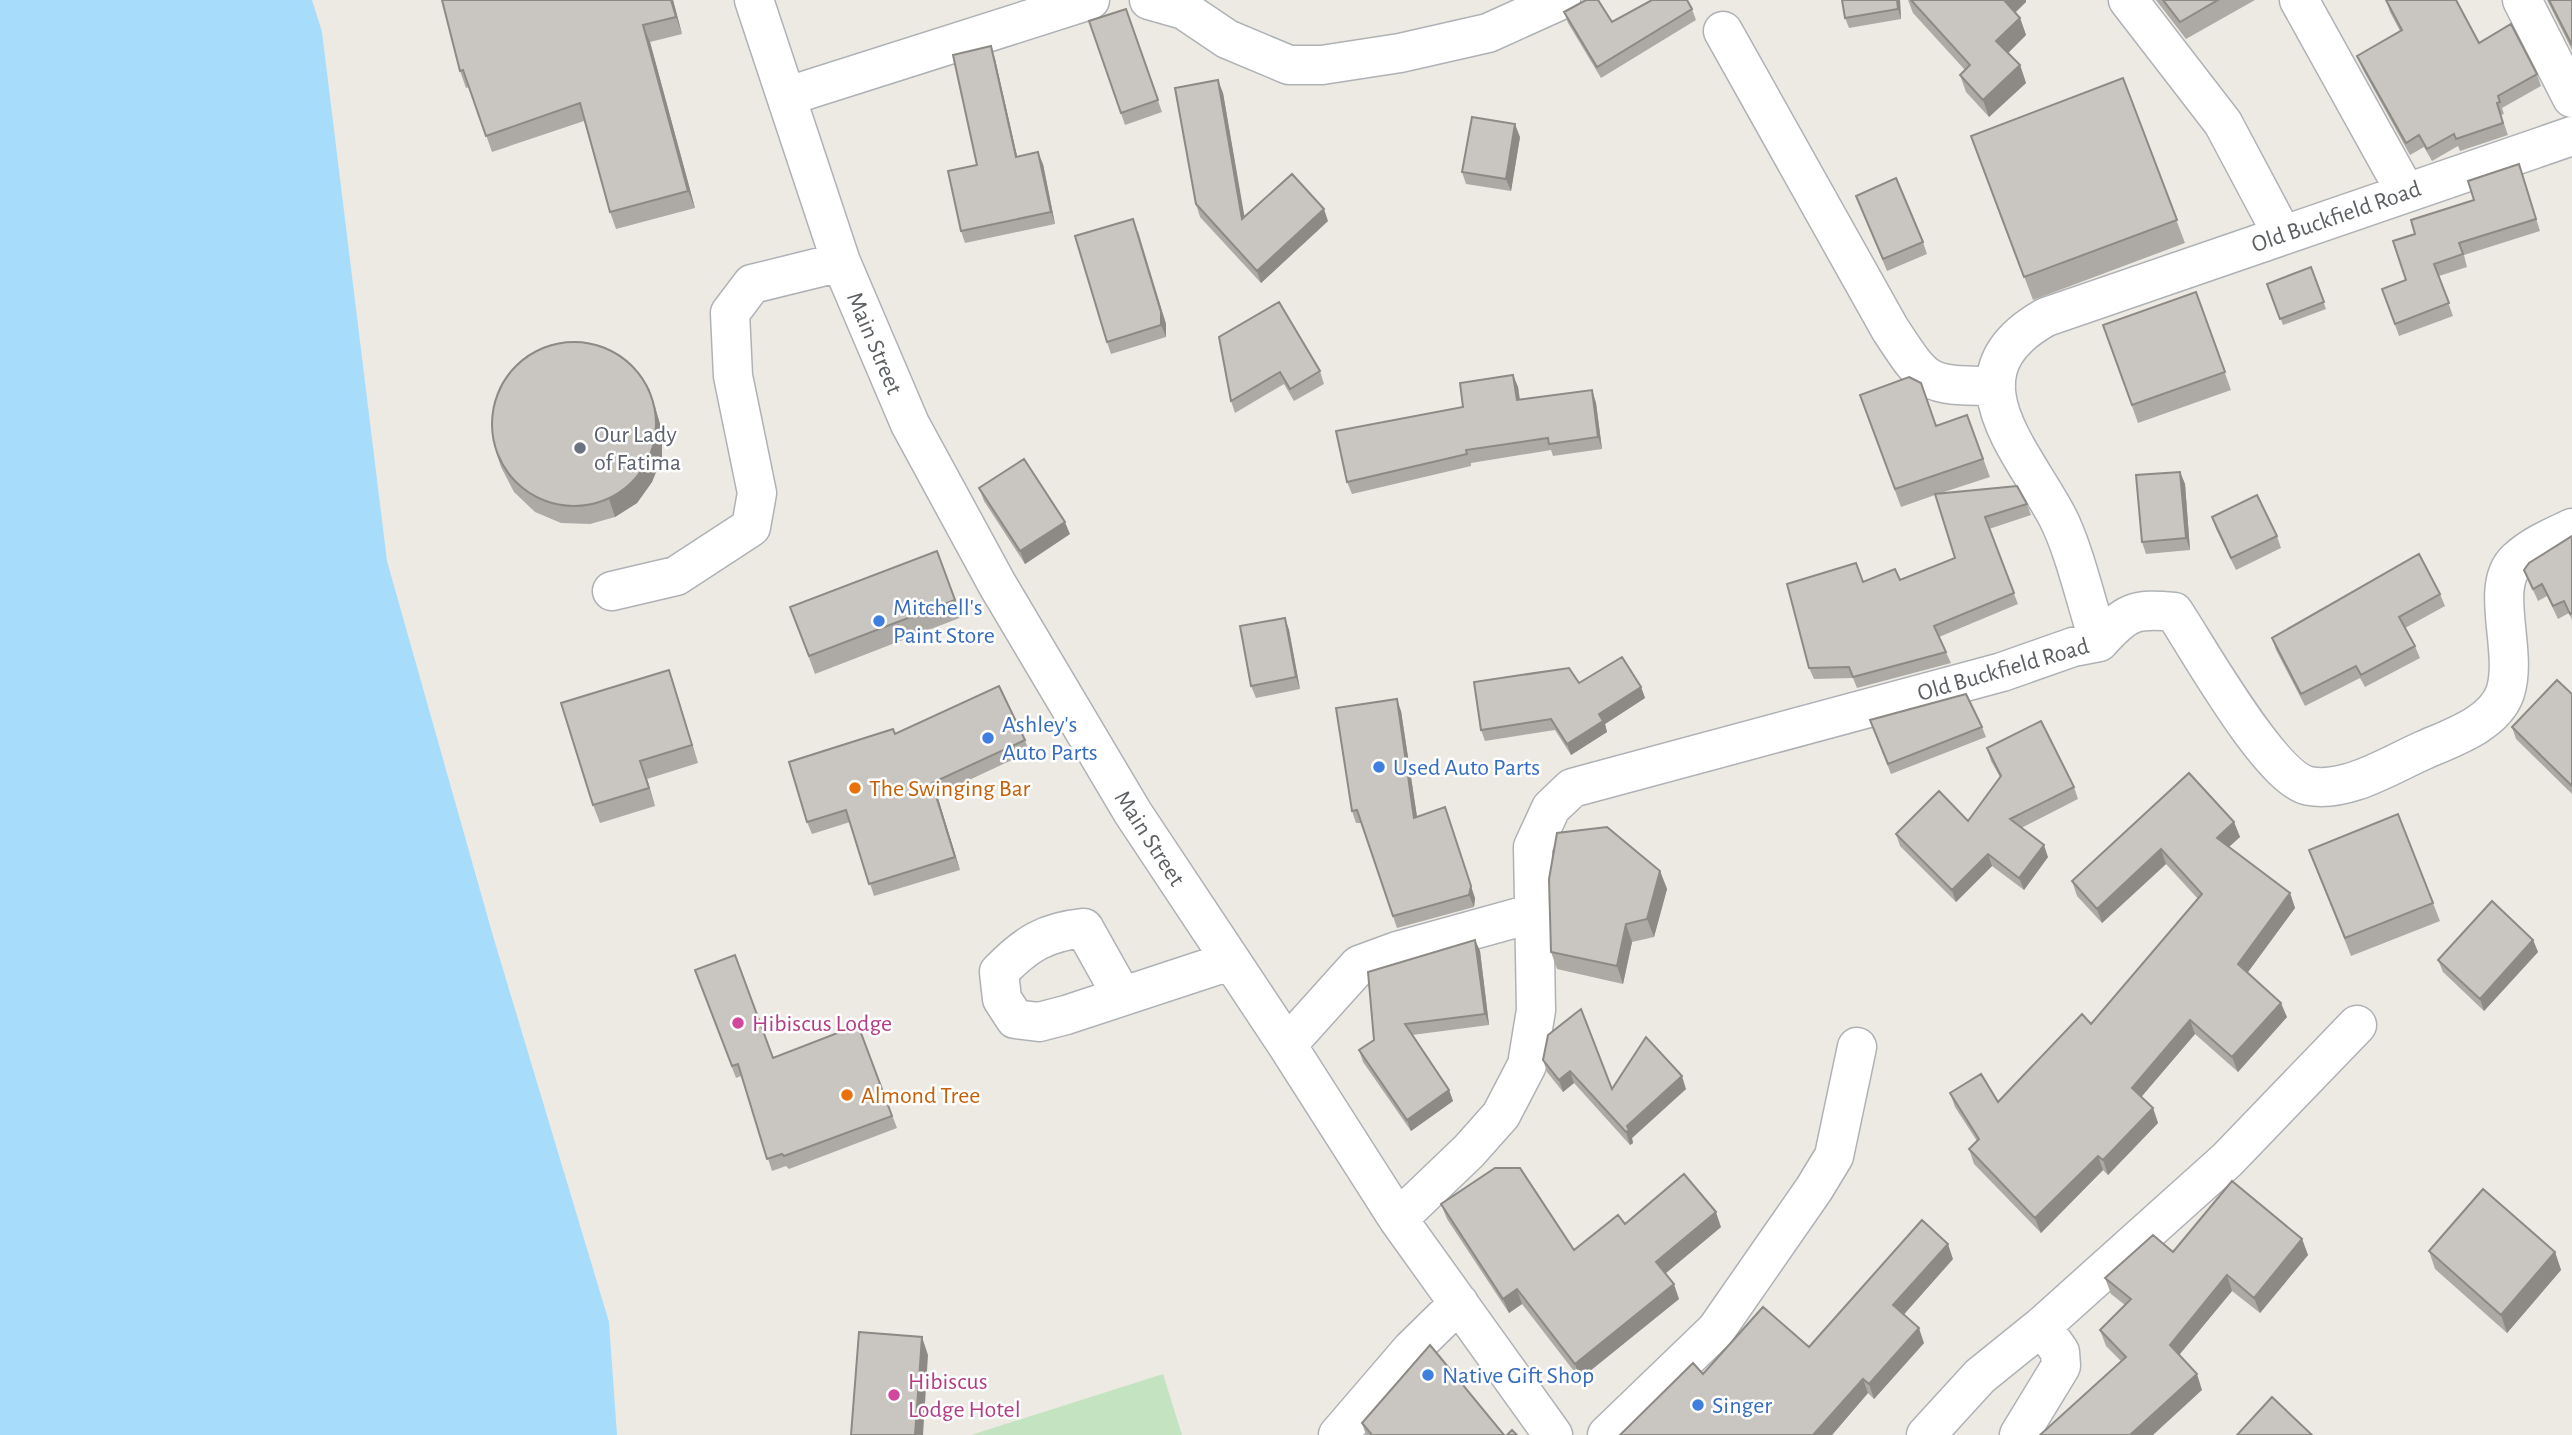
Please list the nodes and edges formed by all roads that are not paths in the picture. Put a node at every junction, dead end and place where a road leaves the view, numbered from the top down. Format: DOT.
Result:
graph roads {
  1 [pos="754,0"];
  2 [pos="1090,0"];
  3 [pos="1149,0"];
  4 [pos="1561,0"];
  5 [pos="2128,0"];
  6 [pos="2299,0"];
  7 [pos="2522,0"];
  8 [pos="1723,31"];
  9 [pos="788,96"];
  10 [pos="2572,98"];
  11 [pos="2572,136"];
  12 [pos="2405,191"];
  13 [pos="2283,234"];
  14 [pos="841,262"];
  15 [pos="1996,386"];
  16 [pos="2572,528"];
  17 [pos="612,591"];
  18 [pos="2099,642"];
  19 [pos="1534,913"];
  20 [pos="1230,961"];
  21 [pos="1122,996"];
  22 [pos="2357,1025"];
  23 [pos="1287,1045"];
  24 [pos="1857,1047"];
  25 [pos="1398,1219"];
  26 [pos="1459,1303"];
  27 [pos="2042,1326"];
  28 [pos="1338,1435"];
  29 [pos="1553,1435"];
  30 [pos="1607,1435"];
  31 [pos="1926,1435"];
  32 [pos="2019,1435"];
  1 -- 9 [label="street, Main Street"];
  2 -- 9 [label="street"];
  3 -- 4 [label="street"];
  5 -- 13 [label="street"];
  6 -- 12 [label="street"];
  7 -- 10 [label="street"];
  8 -- 15 [label="street"];
  9 -- 14 [label="street, Main Street"];
  11 -- 12 [label="street, Old Buckfield Road"];
  12 -- 13 [label="street, Old Buckfield Road"];
  13 -- 15 [label="street, Old Buckfield Road"];
  14 -- 17 [label="street"];
  14 -- 20 [label="street, Main Street"];
  15 -- 18 [label="street, Old Buckfield Road"];
  16 -- 18 [label="street"];
  18 -- 19 [label="street, Old Buckfield Road"];
  19 -- 23 [label="street"];
  19 -- 25 [label="street, Old Buckfield Road"];
  20 -- 21 [label="street"];
  20 -- 23 [label="street, Main Street"];
  22 -- 27 [label="street"];
  23 -- 25 [label="street, Main Street"];
  24 -- 30 [label="street"];
  25 -- 26 [label="street, Main Street"];
  26 -- 28 [label="street"];
  26 -- 29 [label="street, Main Street"];
  27 -- 31 [label="street"];
  27 -- 32 [label="street"];
}
